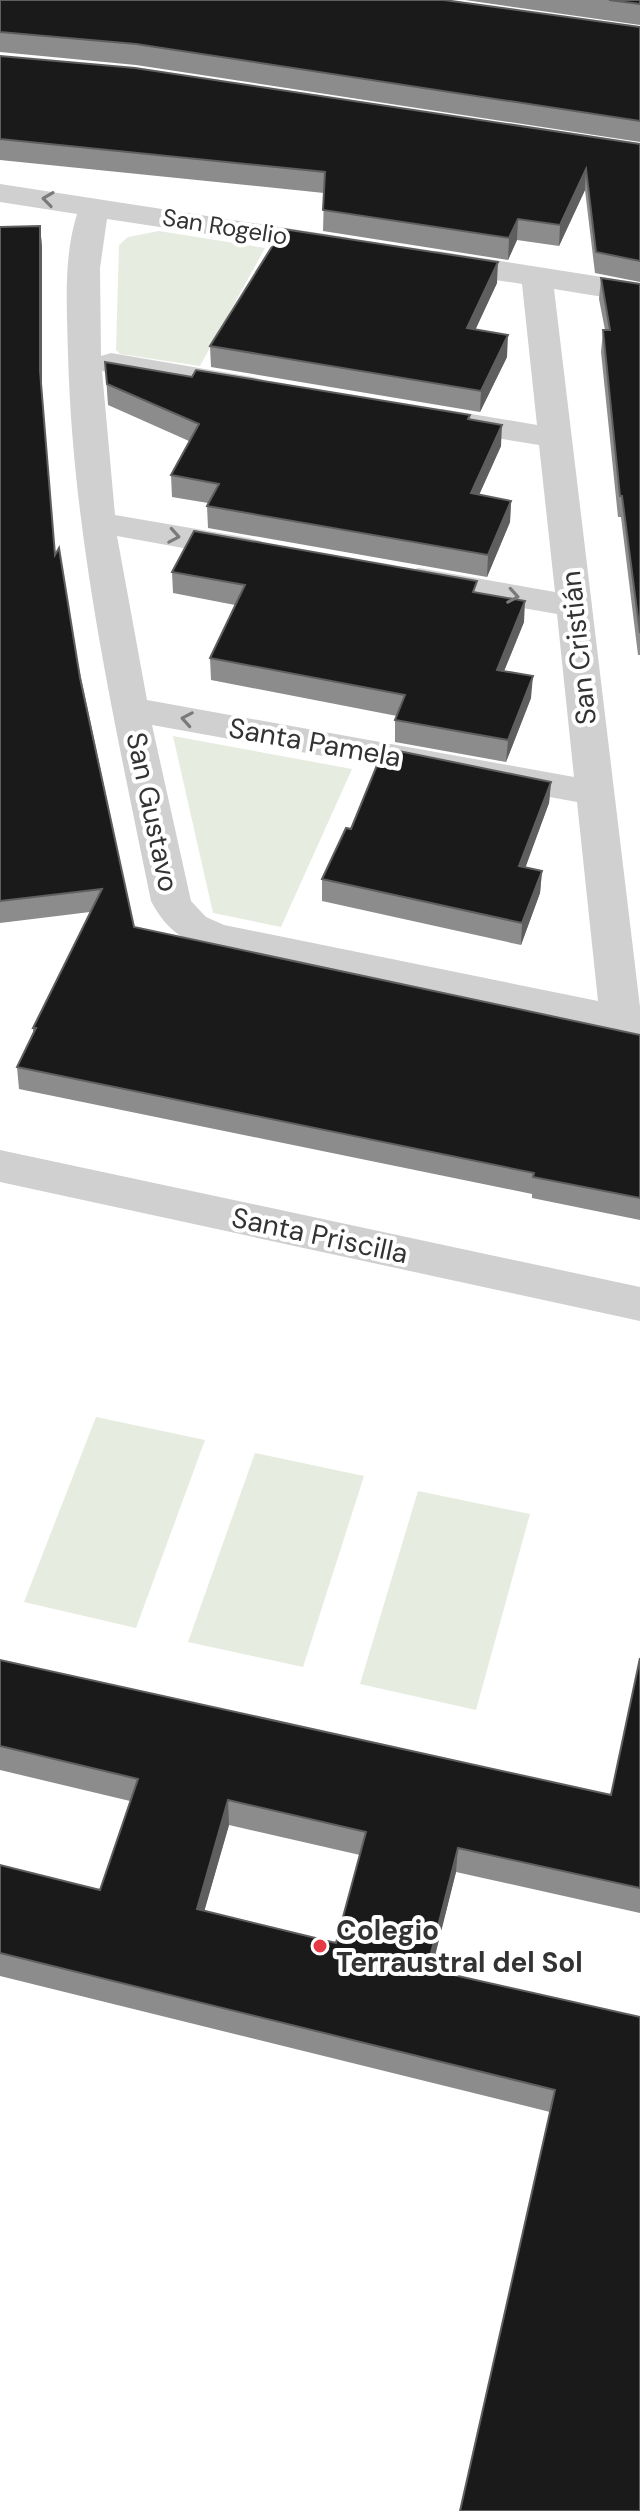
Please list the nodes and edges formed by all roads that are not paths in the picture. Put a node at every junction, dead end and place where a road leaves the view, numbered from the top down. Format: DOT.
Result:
graph roads {
  1 [pos="0,193"];
  2 [pos="90,220"];
  3 [pos="29,227"];
  4 [pos="367,250"];
  5 [pos="413,257"];
  6 [pos="537,277"];
  7 [pos="640,293"];
  8 [pos="84,359"];
  9 [pos="288,393"];
  10 [pos="413,414"];
  11 [pos="555,438"];
  12 [pos="97,522"];
  13 [pos="282,555"];
  14 [pos="389,574"];
  15 [pos="573,606"];
  16 [pos="130,709"];
  17 [pos="595,793"];
  18 [pos="630,1022"];
  19 [pos="0,1166"];
  20 [pos="640,1304"];
  2 -- 1 [label="street, San Rogelio, one-way"];
  2 -- 3 [label="street, San Rogelio"];
  2 -- 4 [label="street, San Rogelio"];
  2 -- 8 [label="street, San Gustavo"];
  5 -- 6 [label="street"];
  6 -- 7 [label="street"];
  6 -- 11 [label="street, San Cristián"];
  8 -- 9 [label="street"];
  8 -- 12 [label="street, San Gustavo"];
  10 -- 11 [label="street"];
  11 -- 15 [label="street, San Cristián"];
  12 -- 13 [label="street, one-way"];
  12 -- 16 [label="street, San Gustavo"];
  14 -- 15 [label="street, one-way"];
  15 -- 17 [label="street, San Cristián"];
  17 -- 16 [label="street, Santa Pamela, one-way"];
  16 -- 18 [label="street, San Gustavo"];
  17 -- 18 [label="street, San Cristián"];
  19 -- 20 [label="street, Santa Priscilla"];
}
